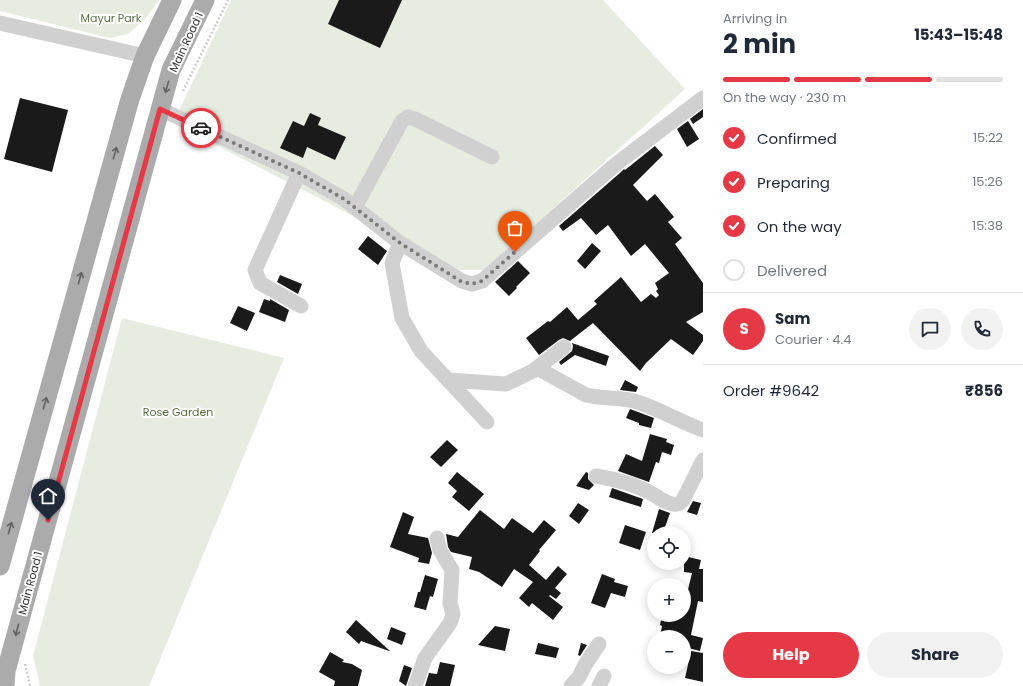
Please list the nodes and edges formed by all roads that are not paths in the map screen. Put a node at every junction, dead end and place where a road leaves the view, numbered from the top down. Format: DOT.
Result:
graph roads {
  1 [pos="172,0"];
  2 [pos="205,0"];
  3 [pos="0,23"];
  4 [pos="145,56"];
  5 [pos="703,98"];
  6 [pos="160,109"];
  7 [pos="492,158"];
  8 [pos="299,173"];
  9 [pos="355,207"];
  10 [pos="400,243"];
  11 [pos="301,306"];
  12 [pos="564,347"];
  13 [pos="537,368"];
  14 [pos="448,380"];
  15 [pos="487,422"];
  16 [pos="703,430"];
  17 [pos="703,460"];
  18 [pos="596,476"];
  19 [pos="437,538"];
  20 [pos="0,566"];
  21 [pos="599,644"];
  22 [pos="5,686"];
  23 [pos="415,686"];
  24 [pos="571,686"];
  1 -- 4 [label="main road"];
  2 -- 6 [label="main road, Main Road 1, one-way"];
  3 -- 4 [label="street"];
  20 -- 4 [label="main road, one-way"];
  5 -- 10 [label="street"];
  6 -- 8 [label="street"];
  6 -- 22 [label="main road, Main Road 1, one-way"];
  7 -- 9 [label="street"];
  8 -- 9 [label="street"];
  8 -- 11 [label="street"];
  9 -- 10 [label="street"];
  10 -- 14 [label="street"];
  12 -- 13 [label="street"];
  13 -- 14 [label="street"];
  13 -- 16 [label="street"];
  14 -- 15 [label="street"];
  17 -- 18 [label="street"];
  19 -- 23 [label="street"];
  21 -- 24 [label="street"];
}
